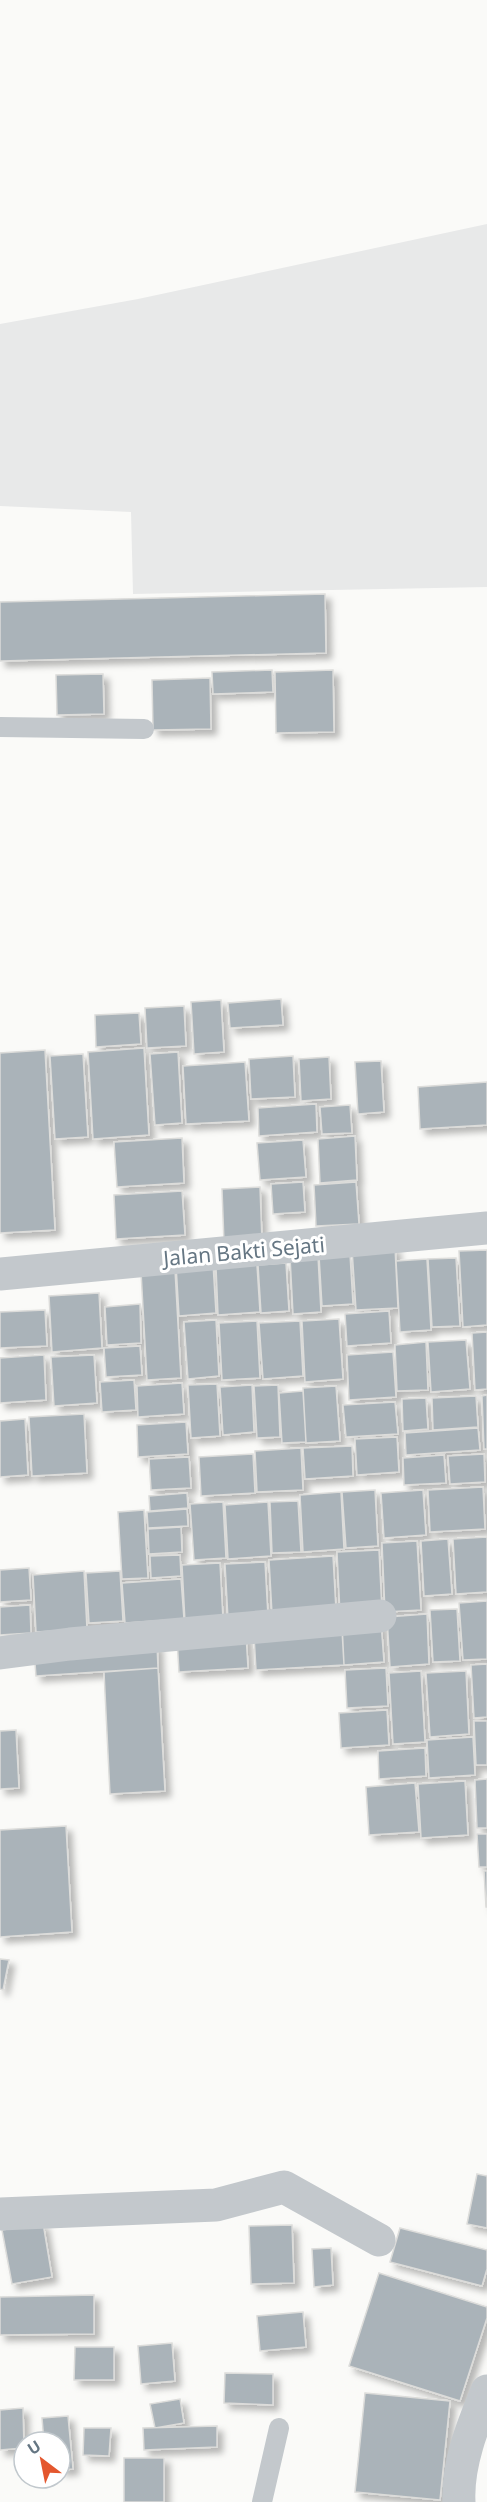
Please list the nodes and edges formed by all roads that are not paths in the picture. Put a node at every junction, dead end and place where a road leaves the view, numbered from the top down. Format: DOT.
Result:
graph roads {
  1 [pos="0,727"];
  2 [pos="144,729"];
  3 [pos="487,1228"];
  4 [pos="0,1274"];
  5 [pos="380,1616"];
  6 [pos="0,1653"];
  7 [pos="0,2214"];
  8 [pos="379,2240"];
  9 [pos="487,2391"];
  10 [pos="279,2428"];
  11 [pos="262,2502"];
  12 [pos="459,2502"];
  1 -- 2 [label="lane"];
  3 -- 4 [label="street, Jalan Bakti Sejati"];
  5 -- 6 [label="street"];
  7 -- 8 [label="street"];
  9 -- 12 [label="street"];
  10 -- 11 [label="lane"];
}
